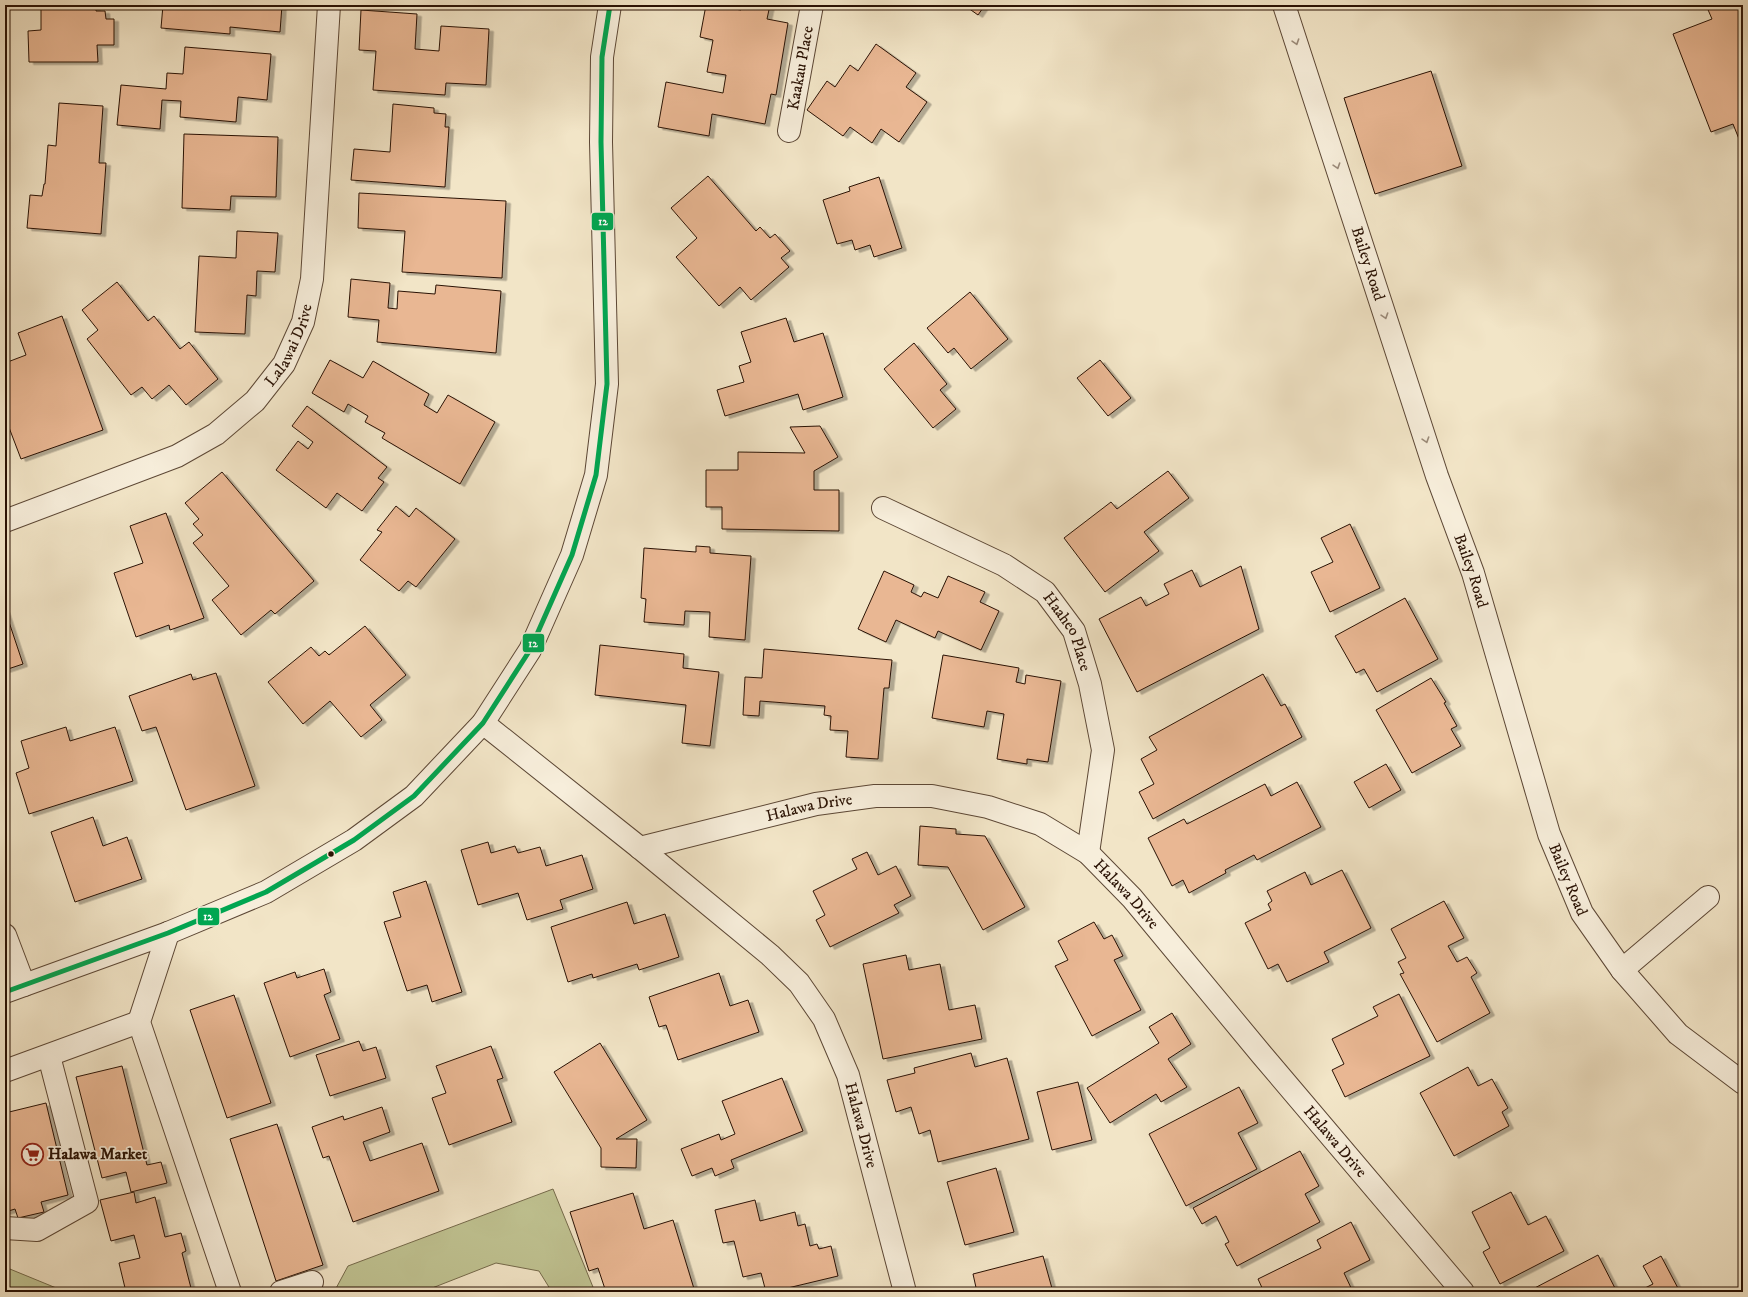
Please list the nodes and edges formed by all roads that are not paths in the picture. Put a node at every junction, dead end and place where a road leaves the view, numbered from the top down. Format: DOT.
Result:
graph roads {
  1 [pos="329,5"];
  2 [pos="610,5"];
  3 [pos="812,5"];
  4 [pos="1284,5"];
  5 [pos="789,131"];
  6 [pos="883,508"];
  7 [pos="5,521"];
  8 [pos="483,723"];
  9 [pos="640,848"];
  10 [pos="1088,853"];
  11 [pos="1708,897"];
  12 [pos="168,933"];
  13 [pos="5,935"];
  14 [pos="1622,970"];
  15 [pos="14,988"];
  16 [pos="139,1022"];
  17 [pos="49,1056"];
  18 [pos="5,1071"];
  19 [pos="1743,1083"];
  20 [pos="5,1228"];
  21 [pos="312,1282"];
  22 [pos="230,1292"];
  23 [pos="281,1292"];
  24 [pos="905,1292"];
  25 [pos="1463,1292"];
  1 -- 7 [label="street, Lalawai Drive"];
  2 -- 8 [label="street"];
  3 -- 5 [label="street, Kaakau Place"];
  4 -- 14 [label="street, Bailey Road, one-way"];
  6 -- 10 [label="street, Haaheo Place"];
  8 -- 9 [label="street, Halawa Drive"];
  8 -- 12 [label="street"];
  9 -- 10 [label="street, Halawa Drive"];
  9 -- 24 [label="street, Halawa Drive"];
  10 -- 25 [label="street, Halawa Drive"];
  11 -- 14 [label="street"];
  12 -- 15 [label="street"];
  12 -- 16 [label="street"];
  13 -- 15 [label="street"];
  14 -- 19 [label="street, Bailey Road"];
  16 -- 17 [label="street"];
  16 -- 22 [label="street"];
  17 -- 18 [label="street"];
  17 -- 20 [label="street"];
  21 -- 23 [label="street"];
}
